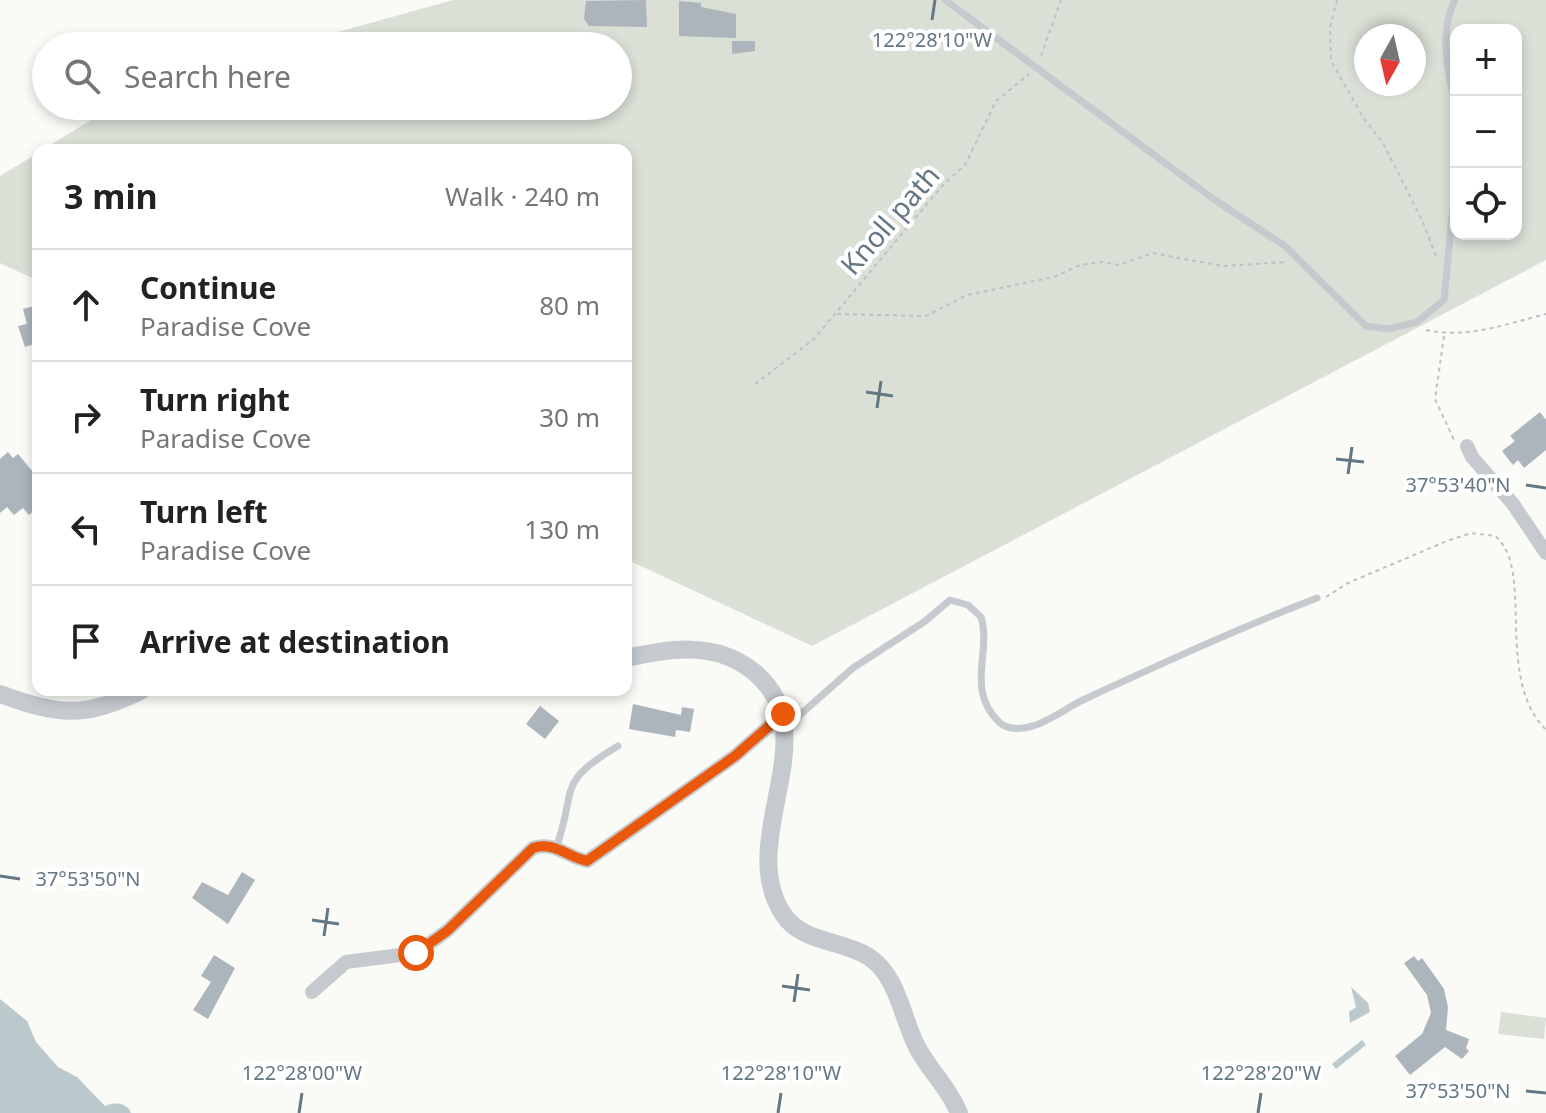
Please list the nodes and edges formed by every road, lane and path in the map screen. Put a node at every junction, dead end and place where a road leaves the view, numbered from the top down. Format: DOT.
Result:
graph roads {
  1 [pos="945,0"];
  2 [pos="1061,0"];
  3 [pos="1337,0"];
  4 [pos="1455,0"];
  5 [pos="1037,68"];
  6 [pos="1454,96"];
  7 [pos="1450,239"];
  8 [pos="1302,262"];
  9 [pos="1446,283"];
  10 [pos="835,314"];
  11 [pos="1546,314"];
  12 [pos="1401,326"];
  13 [pos="1444,334"];
  14 [pos="755,384"];
  15 [pos="1462,446"];
  16 [pos="1546,553"];
  17 [pos="1317,598"];
  18 [pos="632,657"];
  19 [pos="0,694"];
  20 [pos="129,696"];
  21 [pos="784,722"];
  22 [pos="1546,730"];
  23 [pos="618,746"];
  24 [pos="556,848"];
  25 [pos="312,992"];
  26 [pos="959,1113"];
  1 -- 5 [label="lane"];
  2 -- 5 [label="path"];
  3 -- 9 [label="path"];
  4 -- 6 [label="lane"];
  5 -- 8 [label="lane"];
  5 -- 10 [label="path, Knoll path"];
  7 -- 9 [label="lane"];
  8 -- 10 [label="path"];
  8 -- 12 [label="lane"];
  9 -- 12 [label="lane"];
  10 -- 14 [label="path, Knoll path"];
  11 -- 13 [label="path"];
  12 -- 13 [label="path"];
  13 -- 15 [label="path"];
  15 -- 16 [label="street"];
  17 -- 21 [label="lane"];
  17 -- 22 [label="path"];
  18 -- 21 [label="street"];
  19 -- 20 [label="street"];
  21 -- 24 [label="street"];
  21 -- 26 [label="street"];
  23 -- 24 [label="lane"];
  24 -- 25 [label="street"];
}
